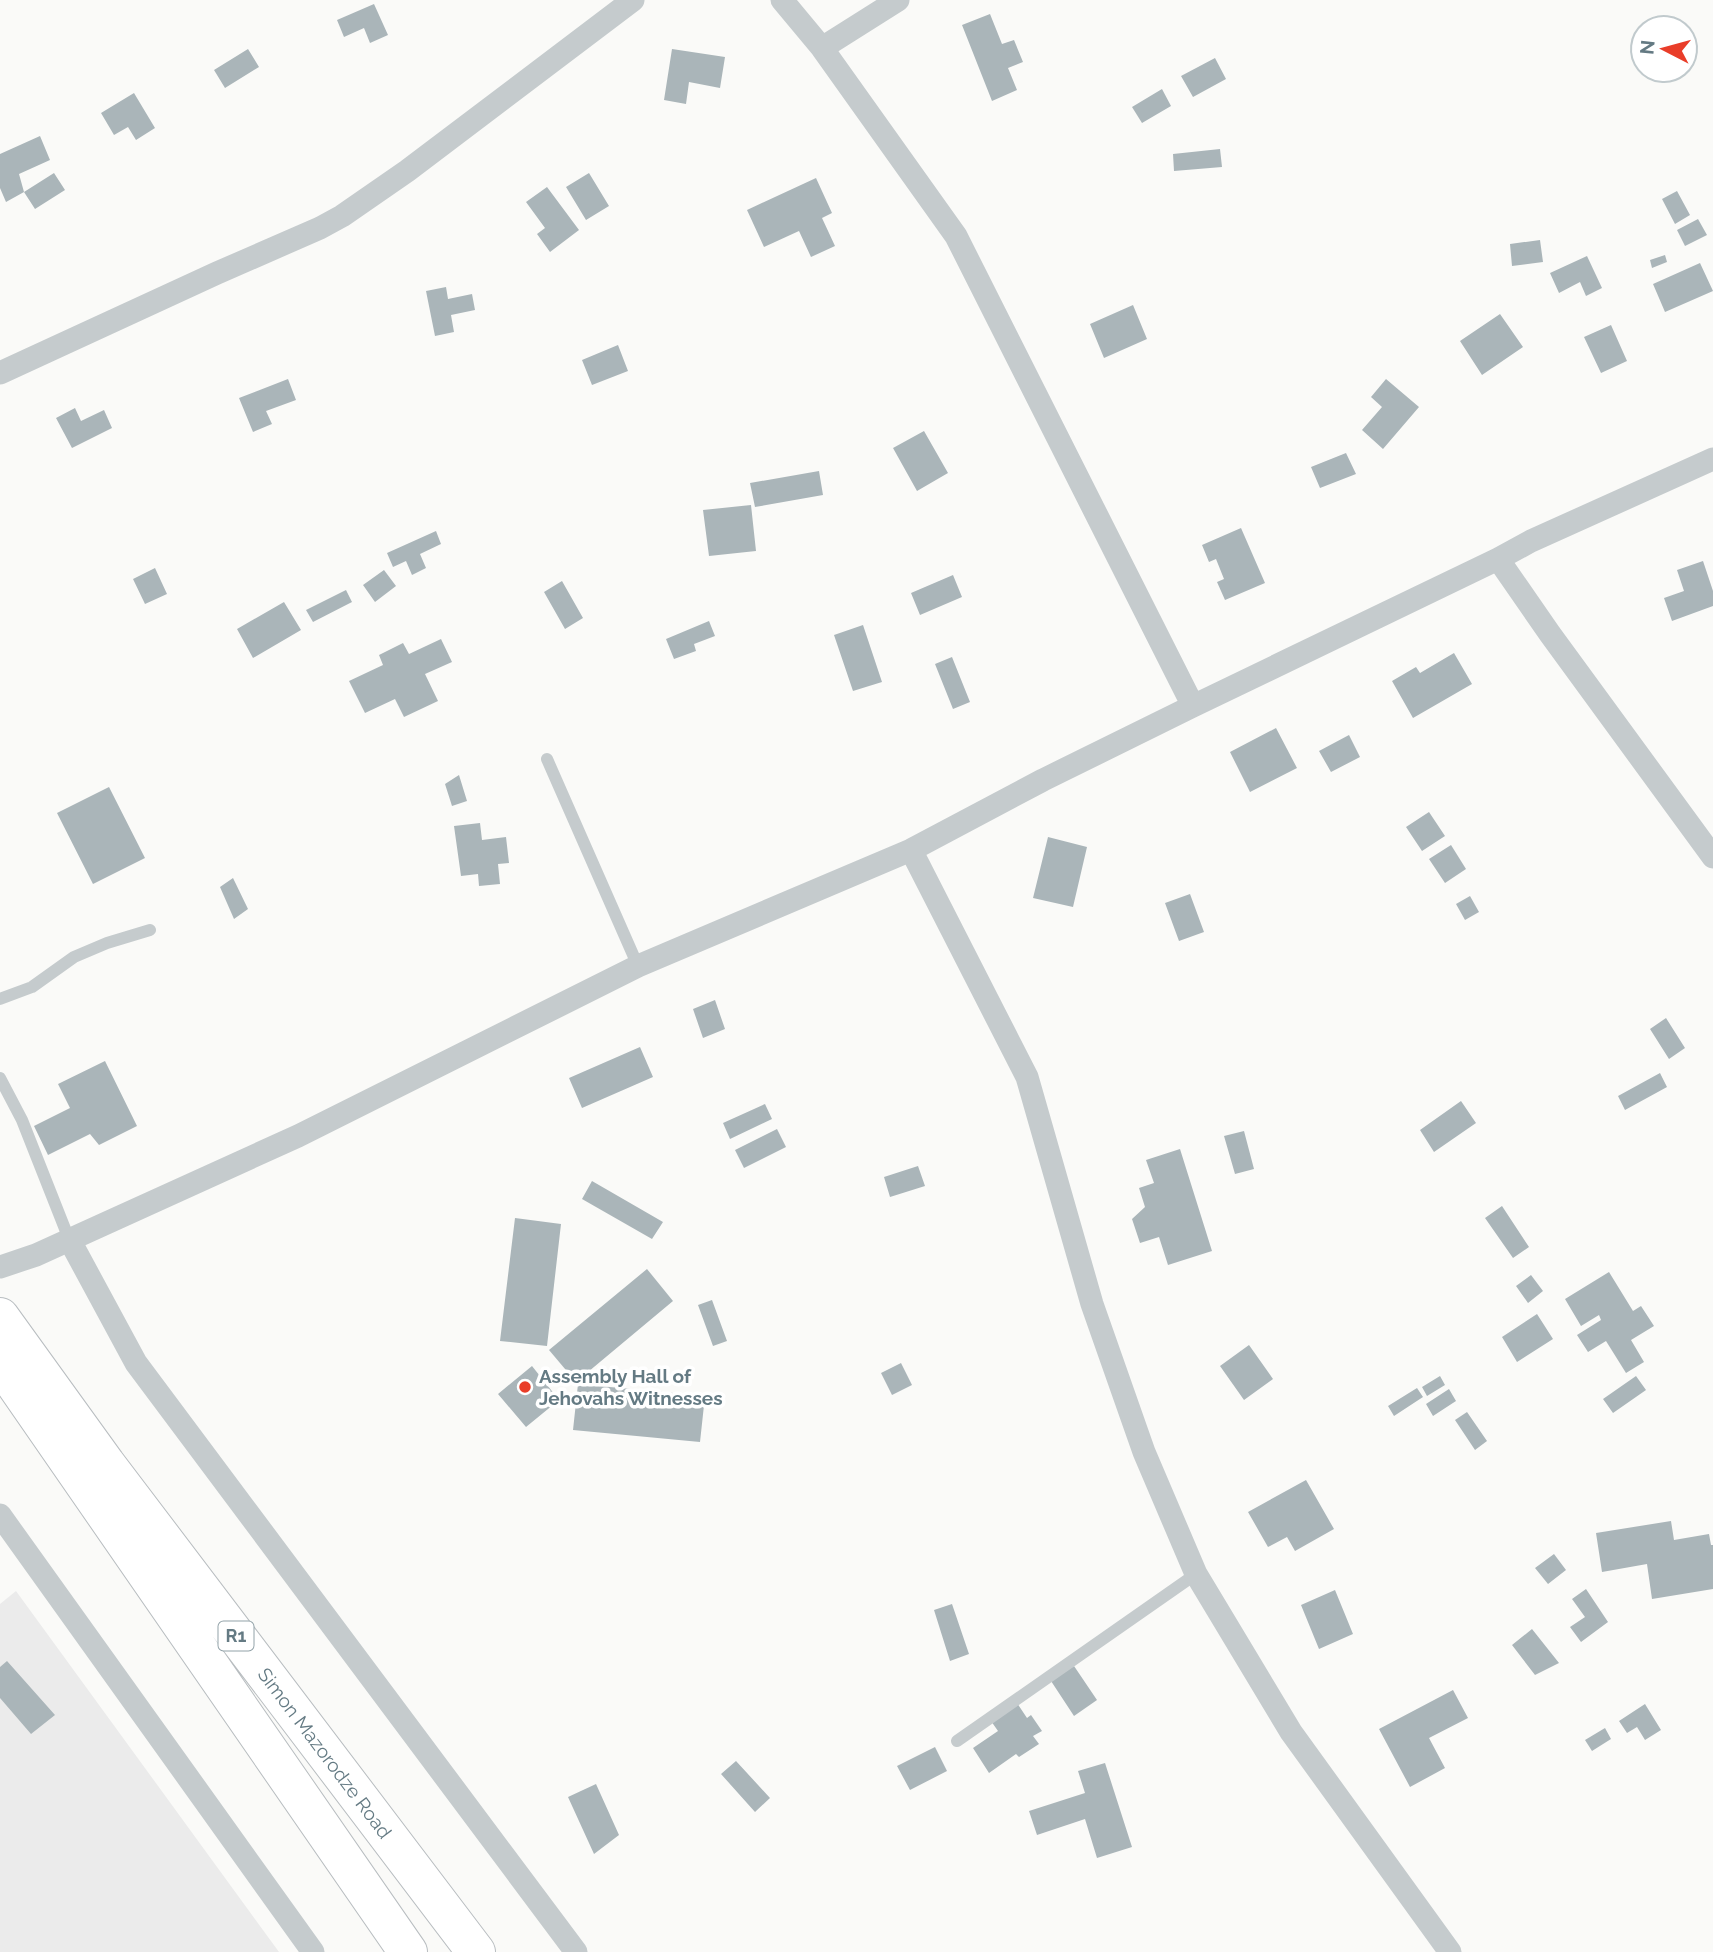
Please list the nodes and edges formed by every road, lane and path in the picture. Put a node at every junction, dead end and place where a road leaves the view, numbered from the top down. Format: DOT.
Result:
graph roads {
  1 [pos="634,0"];
  2 [pos="782,0"];
  3 [pos="898,0"];
  4 [pos="821,48"];
  5 [pos="0,373"];
  6 [pos="1713,459"];
  7 [pos="1498,559"];
  8 [pos="1193,706"];
  9 [pos="547,759"];
  10 [pos="911,850"];
  11 [pos="1713,857"];
  12 [pos="150,930"];
  13 [pos="638,966"];
  14 [pos="0,999"];
  15 [pos="0,1078"];
  16 [pos="69,1239"];
  17 [pos="0,1267"];
  18 [pos="0,1317"];
  19 [pos="0,1363"];
  20 [pos="0,1515"];
  21 [pos="1196,1574"];
  22 [pos="957,1741"];
  23 [pos="313,1952"];
  24 [pos="408,1952"];
  25 [pos="476,1952"];
  26 [pos="576,1952"];
  27 [pos="1450,1952"];
  1 -- 5 [label="street"];
  2 -- 4 [label="street"];
  3 -- 4 [label="street"];
  4 -- 8 [label="street"];
  6 -- 7 [label="street"];
  7 -- 8 [label="street"];
  7 -- 11 [label="street"];
  8 -- 10 [label="street"];
  9 -- 13 [label="lane"];
  10 -- 13 [label="street"];
  10 -- 21 [label="street"];
  12 -- 14 [label="lane"];
  13 -- 16 [label="street"];
  15 -- 16 [label="lane"];
  16 -- 17 [label="street"];
  16 -- 26 [label="street"];
  18 -- 25 [label="highway, Simon Mazorodze Road / R1"];
  19 -- 24 [label="highway, R1"];
  20 -- 23 [label="street"];
  21 -- 22 [label="lane"];
  21 -- 27 [label="street"];
}
